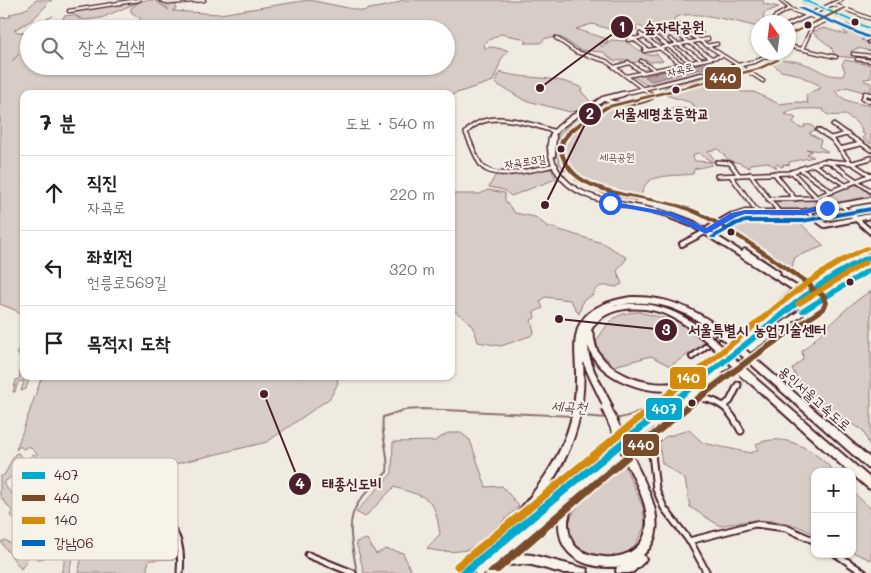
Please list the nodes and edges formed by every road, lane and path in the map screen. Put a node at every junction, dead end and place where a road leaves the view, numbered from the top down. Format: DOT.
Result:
graph roads {
  1 [pos="139,0"];
  2 [pos="161,0"];
  3 [pos="204,0"];
  4 [pos="780,0"];
  5 [pos="803,0"];
  6 [pos="841,0"];
  7 [pos="832,4"];
  8 [pos="822,8"];
  9 [pos="791,9"];
  10 [pos="70,11"];
  11 [pos="778,15"];
  12 [pos="808,15"];
  13 [pos="871,19"];
  14 [pos="796,21"];
  15 [pos="675,25"];
  16 [pos="692,29"];
  17 [pos="871,29"];
  18 [pos="683,30"];
  19 [pos="640,34"];
  20 [pos="701,34"];
  21 [pos="690,35"];
  22 [pos="630,36"];
  23 [pos="644,37"];
  24 [pos="556,38"];
  25 [pos="634,39"];
  26 [pos="670,39"];
  27 [pos="708,39"];
  28 [pos="628,40"];
  29 [pos="699,41"];
  30 [pos="689,43"];
  31 [pos="679,44"];
  32 [pos="717,44"];
  33 [pos="669,46"];
  34 [pos="707,46"];
  35 [pos="659,48"];
  36 [pos="796,48"];
  37 [pos="802,49"];
  38 [pos="648,50"];
  39 [pos="644,51"];
  40 [pos="866,51"];
  41 [pos="853,54"];
  42 [pos="721,56"];
  43 [pos="710,57"];
  44 [pos="836,57"];
  45 [pos="871,58"];
  46 [pos="700,59"];
  47 [pos="758,60"];
  48 [pos="857,60"];
  49 [pos="641,61"];
  50 [pos="690,61"];
  51 [pos="680,63"];
  52 [pos="736,65"];
  53 [pos="614,66"];
  54 [pos="654,69"];
  55 [pos="643,72"];
  56 [pos="627,76"];
  57 [pos="763,81"];
  58 [pos="642,88"];
  59 [pos="871,95"];
  60 [pos="603,99"];
  61 [pos="871,101"];
  62 [pos="578,114"];
  63 [pos="833,125"];
  64 [pos="818,130"];
  65 [pos="555,131"];
  66 [pos="847,134"];
  67 [pos="830,138"];
  68 [pos="860,144"];
  69 [pos="840,150"];
  70 [pos="871,150"];
  71 [pos="871,158"];
  72 [pos="828,161"];
  73 [pos="717,162"];
  74 [pos="850,162"];
  75 [pos="814,164"];
  76 [pos="554,165"];
  77 [pos="800,169"];
  78 [pos="792,172"];
  79 [pos="750,174"];
  80 [pos="774,174"];
  81 [pos="738,175"];
  82 [pos="870,175"];
  83 [pos="717,176"];
  84 [pos="732,176"];
  85 [pos="859,181"];
  86 [pos="847,186"];
  87 [pos="871,191"];
  88 [pos="832,192"];
  89 [pos="815,198"];
  90 [pos="768,199"];
  91 [pos="795,199"];
  92 [pos="871,200"];
  93 [pos="841,205"];
  94 [pos="827,208"];
  95 [pos="757,211"];
  96 [pos="807,211"];
  97 [pos="780,212"];
  98 [pos="871,216"];
  99 [pos="856,219"];
  100 [pos="707,230"];
  101 [pos="871,232"];
  102 [pos="682,244"];
  103 [pos="871,256"];
  104 [pos="871,268"];
  105 [pos="807,296"];
  106 [pos="817,302"];
  107 [pos="587,325"];
  108 [pos="727,327"];
  109 [pos="692,358"];
  110 [pos="711,371"];
  111 [pos="738,386"];
  112 [pos="701,398"];
  113 [pos="724,405"];
  114 [pos="657,422"];
  115 [pos="641,430"];
  116 [pos="741,431"];
  117 [pos="652,448"];
  118 [pos="871,465"];
  119 [pos="635,466"];
  120 [pos="587,478"];
  121 [pos="871,485"];
  122 [pos="811,538"];
  123 [pos="178,540"];
  124 [pos="689,540"];
  125 [pos="308,555"];
  126 [pos="486,555"];
  127 [pos="842,558"];
  128 [pos="480,572"];
  129 [pos="180,573"];
  130 [pos="352,573"];
  131 [pos="464,573"];
  132 [pos="584,573"];
  133 [pos="613,573"];
  134 [pos="707,573"];
  135 [pos="864,573"];
  1 -- 10 [label="street"];
  2 -- 3 [label="street"];
  4 -- 9 [label="street"];
  5 -- 8 [label="main road"];
  6 -- 7 [label="main road"];
  7 -- 8 [label="main road"];
  7 -- 13 [label="street"];
  8 -- 12 [label="main road"];
  8 -- 17 [label="main road"];
  9 -- 11 [label="street"];
  9 -- 12 [label="street"];
  12 -- 14 [label="main road"];
  12 -- 37 [label="street"];
  15 -- 18 [label="street"];
  16 -- 18 [label="street"];
  18 -- 21 [label="street"];
  18 -- 30 [label="street"];
  19 -- 23 [label="street"];
  20 -- 21 [label="street"];
  21 -- 29 [label="street"];
  22 -- 25 [label="street"];
  23 -- 25 [label="street"];
  23 -- 33 [label="street"];
  23 -- 35 [label="street"];
  24 -- 53 [label="street"];
  25 -- 28 [label="street"];
  25 -- 38 [label="street"];
  26 -- 31 [label="street"];
  27 -- 29 [label="street"];
  29 -- 30 [label="street"];
  29 -- 34 [label="street"];
  30 -- 31 [label="street"];
  30 -- 43 [label="street"];
  31 -- 33 [label="street"];
  31 -- 46 [label="street"];
  32 -- 34 [label="street"];
  33 -- 35 [label="street"];
  33 -- 50 [label="street"];
  34 -- 42 [label="street"];
  35 -- 38 [label="street"];
  35 -- 51 [label="street"];
  36 -- 37 [label="street"];
  37 -- 44 [label="street"];
  38 -- 39 [label="street"];
  40 -- 45 [label="street"];
  41 -- 45 [label="street"];
  42 -- 43 [label="street"];
  42 -- 52 [label="street"];
  43 -- 46 [label="street"];
  45 -- 48 [label="street"];
  46 -- 50 [label="street"];
  47 -- 52 [label="main road, 자곡로"];
  49 -- 54 [label="street"];
  50 -- 51 [label="street"];
  51 -- 54 [label="street"];
  52 -- 57 [label="street"];
  52 -- 58 [label="main road, 자곡로"];
  53 -- 55 [label="street"];
  53 -- 56 [label="street"];
  54 -- 55 [label="street"];
  55 -- 56 [label="street"];
  56 -- 58 [label="street"];
  58 -- 60 [label="main road, 자곡로"];
  58 -- 60 [label="street"];
  58 -- 60 [label="main road, 자곡로"];
  59 -- 61 [label="street"];
  62 -- 65 [label="main road"];
  63 -- 66 [label="street"];
  64 -- 67 [label="street"];
  65 -- 76 [label="main road"];
  65 -- 76 [label="street, 자곡로3길"];
  66 -- 67 [label="street"];
  66 -- 68 [label="street"];
  67 -- 69 [label="street"];
  68 -- 69 [label="street"];
  68 -- 70 [label="street"];
  69 -- 74 [label="street"];
  71 -- 74 [label="street"];
  72 -- 74 [label="street"];
  72 -- 75 [label="street"];
  72 -- 85 [label="street"];
  73 -- 81 [label="street"];
  74 -- 82 [label="street"];
  75 -- 77 [label="street"];
  75 -- 86 [label="street"];
  76 -- 100 [label="main road"];
  77 -- 78 [label="street"];
  77 -- 88 [label="street"];
  78 -- 80 [label="street"];
  78 -- 89 [label="street"];
  79 -- 80 [label="street"];
  79 -- 81 [label="street"];
  79 -- 90 [label="street"];
  80 -- 91 [label="street"];
  81 -- 84 [label="street"];
  82 -- 85 [label="street"];
  83 -- 84 [label="street"];
  84 -- 95 [label="street"];
  85 -- 86 [label="street"];
  85 -- 87 [label="street"];
  86 -- 88 [label="street"];
  88 -- 89 [label="street"];
  89 -- 91 [label="street"];
  89 -- 94 [label="street"];
  90 -- 91 [label="street"];
  90 -- 97 [label="street"];
  92 -- 93 [label="main road"];
  93 -- 94 [label="main road"];
  93 -- 99 [label="street"];
  94 -- 96 [label="main road"];
  95 -- 97 [label="main road"];
  95 -- 100 [label="main road"];
  96 -- 97 [label="main road"];
  96 -- 99 [label="street"];
  98 -- 99 [label="street"];
  99 -- 101 [label="street"];
  100 -- 102 [label="street"];
  100 -- 105 [label="main road"];
  103 -- 105 [label="main road"];
  104 -- 106 [label="main road"];
  105 -- 106 [label="main road"];
  105 -- 110 [label="main road"];
  106 -- 114 [label="main road"];
  107 -- 110 [label="highway"];
  107 -- 118 [label="highway, 용인서울고속도로, bridge"];
  107 -- 119 [label="highway, bridge"];
  107 -- 121 [label="highway, 용인서울고속도로, bridge"];
  107 -- 126 [label="highway"];
  108 -- 109 [label="street"];
  110 -- 115 [label="main road"];
  111 -- 113 [label="street"];
  112 -- 113 [label="street"];
  113 -- 116 [label="street"];
  114 -- 115 [label="main road"];
  114 -- 117 [label="street"];
  115 -- 117 [label="street"];
  115 -- 120 [label="main road"];
  115 -- 126 [label="main road"];
  117 -- 124 [label="street"];
  119 -- 120 [label="highway"];
  119 -- 133 [label="highway"];
  120 -- 128 [label="main road"];
  122 -- 124 [label="street"];
  123 -- 129 [label="street"];
  124 -- 134 [label="street"];
  125 -- 130 [label="street"];
  126 -- 131 [label="main road"];
  127 -- 135 [label="street"];
  128 -- 132 [label="highway"];
}
